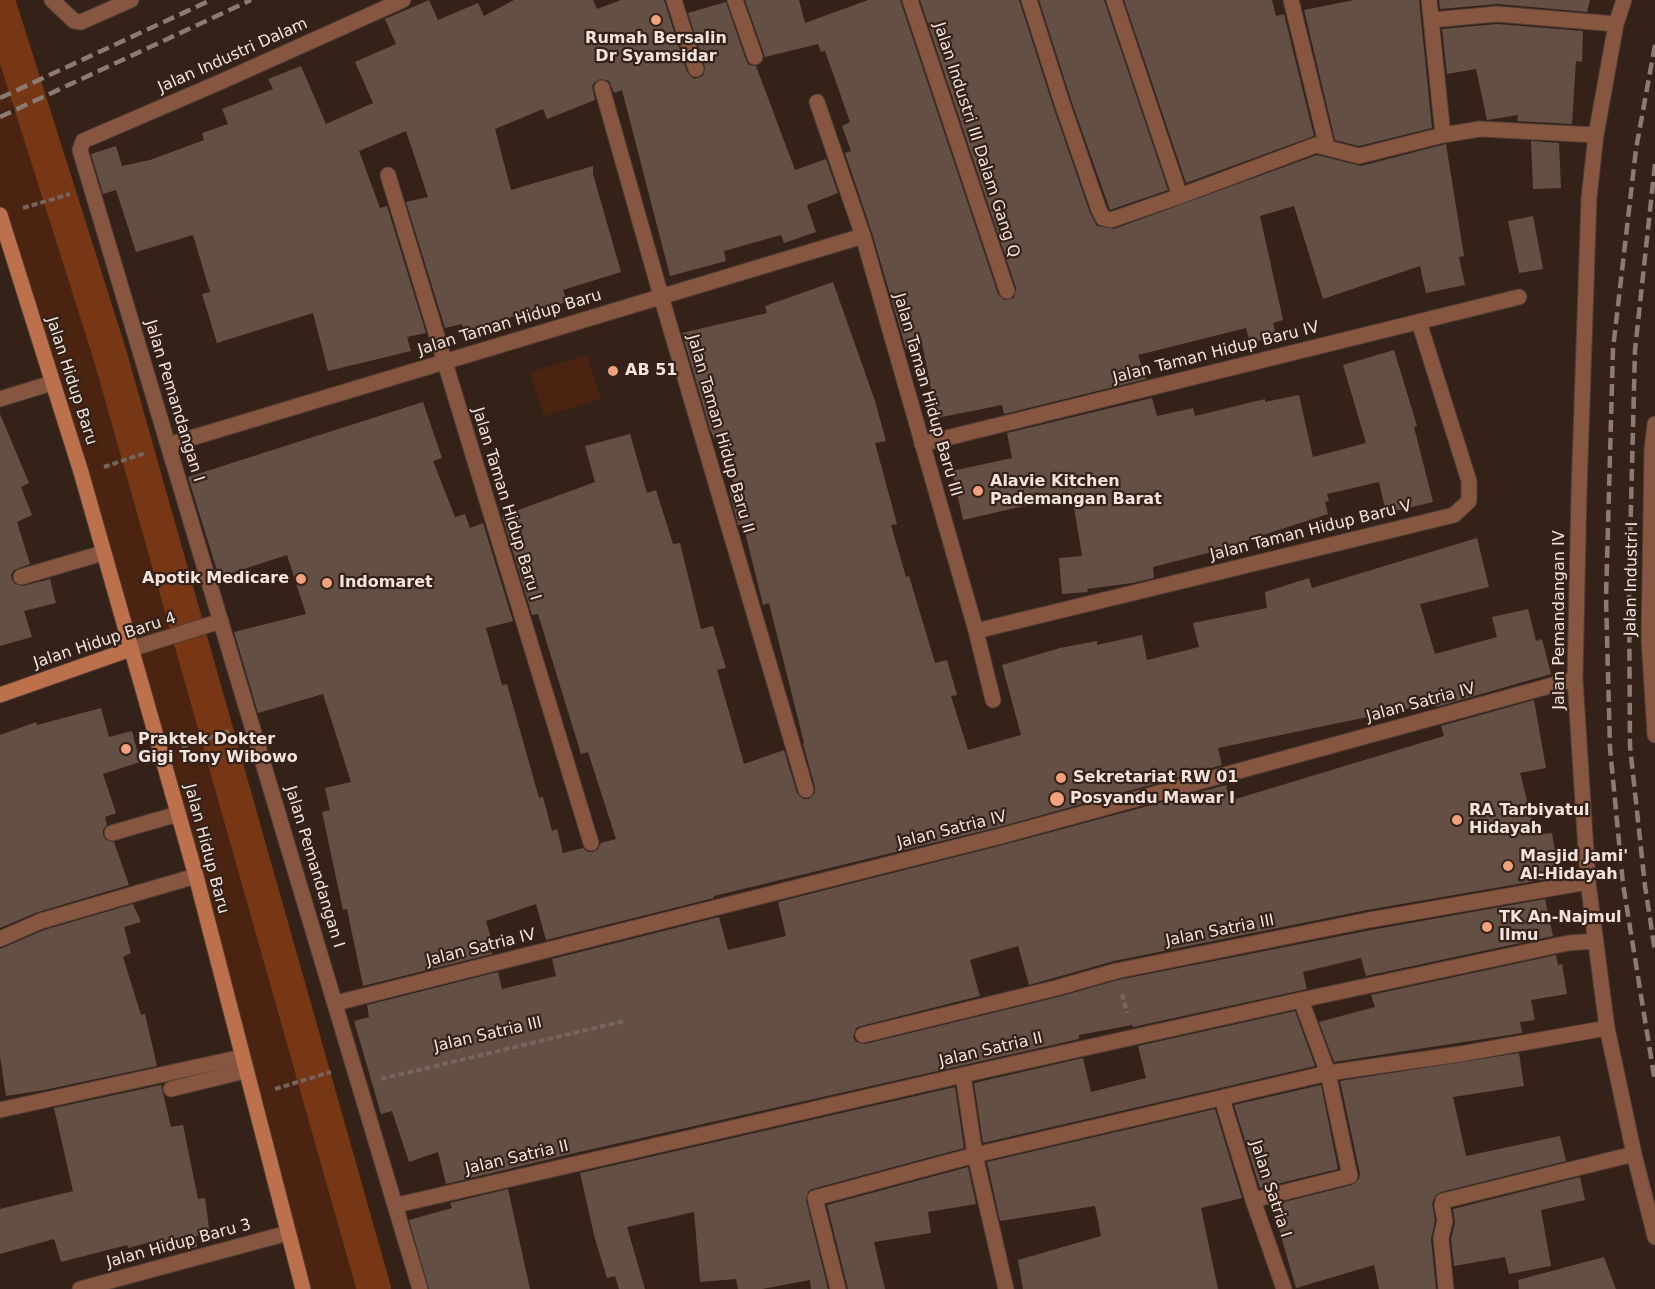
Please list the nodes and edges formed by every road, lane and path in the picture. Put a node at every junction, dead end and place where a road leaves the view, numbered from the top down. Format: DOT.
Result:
graph roads {
  1 [pos="52,0"];
  2 [pos="131,0"];
  3 [pos="402,0"];
  4 [pos="674,0"];
  5 [pos="735,0"];
  6 [pos="910,0"];
  7 [pos="1029,0"];
  8 [pos="1114,0"];
  9 [pos="1292,0"];
  10 [pos="1429,0"];
  11 [pos="1624,0"];
  12 [pos="1432,20"];
  13 [pos="1616,24"];
  14 [pos="755,57"];
  15 [pos="696,69"];
  16 [pos="602,88"];
  17 [pos="817,102"];
  18 [pos="1443,135"];
  19 [pos="1596,135"];
  20 [pos="81,145"];
  21 [pos="1327,147"];
  22 [pos="388,175"];
  23 [pos="66,195"];
  24 [pos="1180,196"];
  25 [pos="20,209"];
  26 [pos="0,215"];
  27 [pos="863,236"];
  28 [pos="1007,291"];
  29 [pos="661,296"];
  30 [pos="1519,297"];
  31 [pos="1419,322"];
  32 [pos="444,362"];
  33 [pos="52,383"];
  34 [pos="0,399"];
  35 [pos="1655,424"];
  36 [pos="922,444"];
  37 [pos="168,445"];
  38 [pos="1653,449"];
  39 [pos="150,452"];
  40 [pos="98,468"];
  41 [pos="103,553"];
  42 [pos="21,577"];
  43 [pos="221,621"];
  44 [pos="976,631"];
  45 [pos="1652,640"];
  46 [pos="131,649"];
  47 [pos="1575,679"];
  48 [pos="0,695"];
  49 [pos="993,700"];
  50 [pos="224,733"];
  51 [pos="1655,735"];
  52 [pos="183,747"];
  53 [pos="806,790"];
  54 [pos="178,814"];
  55 [pos="112,833"];
  56 [pos="591,843"];
  57 [pos="196,876"];
  58 [pos="1588,882"];
  59 [pos="0,939"];
  60 [pos="1596,940"];
  61 [pos="1116,971"];
  62 [pos="1301,1000"];
  63 [pos="336,1003"];
  64 [pos="624,1021"];
  65 [pos="1607,1028"];
  66 [pos="863,1035"];
  67 [pos="1134,1037"];
  68 [pos="243,1064"];
  69 [pos="1328,1073"];
  70 [pos="963,1075"];
  71 [pos="315,1077"];
  72 [pos="360,1085"];
  73 [pos="171,1089"];
  74 [pos="272,1090"];
  75 [pos="1222,1099"];
  76 [pos="0,1110"];
  77 [pos="1634,1154"];
  78 [pos="975,1155"];
  79 [pos="1253,1200"];
  80 [pos="397,1205"];
  81 [pos="288,1233"];
  82 [pos="1655,1237"];
  83 [pos="80,1289"];
  84 [pos="303,1289"];
  85 [pos="420,1289"];
  86 [pos="838,1289"];
  87 [pos="1006,1289"];
  88 [pos="1284,1289"];
  89 [pos="1446,1289"];
  1 -- 2 [label="street"];
  3 -- 20 [label="street, Jalan Industri Dalam"];
  4 -- 15 [label="street"];
  5 -- 14 [label="street"];
  6 -- 28 [label="street, Jalan Industri III Dalam Gang Q"];
  7 -- 24 [label="street"];
  8 -- 24 [label="street"];
  9 -- 21 [label="street"];
  10 -- 12 [label="street"];
  11 -- 13 [label="street, Jalan Pemandangan IV"];
  12 -- 13 [label="street"];
  12 -- 18 [label="street"];
  13 -- 19 [label="street, Jalan Pemandangan IV"];
  16 -- 29 [label="street, Jalan Taman Hidup Baru II"];
  17 -- 27 [label="street, Jalan Taman Hidup Baru III"];
  18 -- 19 [label="street"];
  18 -- 21 [label="street"];
  19 -- 47 [label="street, Jalan Pemandangan IV"];
  20 -- 37 [label="street, Jalan Pemandangan I"];
  21 -- 24 [label="street"];
  22 -- 32 [label="street, Jalan Taman Hidup Baru I"];
  23 -- 25 [label="path"];
  26 -- 33 [label="street, Jalan Hidup Baru"];
  27 -- 29 [label="street, Jalan Taman Hidup Baru"];
  27 -- 36 [label="street, Jalan Taman Hidup Baru III"];
  29 -- 32 [label="street, Jalan Taman Hidup Baru"];
  29 -- 53 [label="street, Jalan Taman Hidup Baru II"];
  30 -- 31 [label="street, Jalan Taman Hidup Baru IV"];
  31 -- 36 [label="street, Jalan Taman Hidup Baru IV"];
  31 -- 44 [label="street, Jalan Taman Hidup Baru V"];
  32 -- 37 [label="street, Jalan Taman Hidup Baru"];
  32 -- 56 [label="street, Jalan Taman Hidup Baru I"];
  33 -- 34 [label="street"];
  33 -- 41 [label="street, Jalan Hidup Baru"];
  35 -- 38 [label="street, Jalan Industri I"];
  36 -- 44 [label="street, Jalan Taman Hidup Baru III"];
  37 -- 43 [label="street, Jalan Pemandangan I"];
  38 -- 45 [label="street, Jalan Industri I"];
  39 -- 40 [label="path"];
  41 -- 42 [label="street"];
  41 -- 46 [label="street, Jalan Hidup Baru"];
  43 -- 46 [label="street, Jalan Hidup Baru 4"];
  43 -- 63 [label="street, Jalan Pemandangan I"];
  44 -- 49 [label="street, Jalan Taman Hidup Baru III"];
  45 -- 51 [label="street, Jalan Industri I"];
  46 -- 48 [label="street, Jalan Hidup Baru 4"];
  46 -- 54 [label="street, Jalan Hidup Baru"];
  47 -- 58 [label="street, Jalan Pemandangan IV"];
  47 -- 63 [label="street, Jalan Satria IV"];
  50 -- 52 [label="path"];
  54 -- 55 [label="street"];
  54 -- 57 [label="street, Jalan Hidup Baru"];
  57 -- 59 [label="street"];
  57 -- 68 [label="street, Jalan Hidup Baru"];
  58 -- 60 [label="street, Jalan Pemandangan IV"];
  58 -- 61 [label="street, Jalan Satria III"];
  60 -- 62 [label="street, Jalan Satria II"];
  60 -- 65 [label="street, Jalan Pemandangan IV"];
  61 -- 66 [label="street, Jalan Satria III"];
  61 -- 67 [label="path"];
  62 -- 67 [label="street, Jalan Satria II"];
  62 -- 69 [label="street"];
  63 -- 72 [label="street, Jalan Pemandangan I"];
  64 -- 72 [label="path, Jalan Satria III"];
  65 -- 69 [label="street"];
  65 -- 77 [label="street, Jalan Pemandangan IV"];
  67 -- 70 [label="street, Jalan Satria II"];
  68 -- 73 [label="street"];
  68 -- 76 [label="street"];
  68 -- 81 [label="street, Jalan Hidup Baru"];
  69 -- 75 [label="street"];
  69 -- 79 [label="street"];
  70 -- 78 [label="street"];
  70 -- 80 [label="street, Jalan Satria II"];
  71 -- 74 [label="path"];
  72 -- 80 [label="street, Jalan Pemandangan I"];
  75 -- 78 [label="street"];
  75 -- 79 [label="street, Jalan Satria I"];
  77 -- 82 [label="street, Jalan Pemandangan IV"];
  77 -- 89 [label="street"];
  78 -- 86 [label="street"];
  78 -- 87 [label="street"];
  79 -- 88 [label="street, Jalan Satria I"];
  80 -- 85 [label="street, Jalan Pemandangan I"];
  81 -- 83 [label="street, Jalan Hidup Baru 3"];
  81 -- 84 [label="street, Jalan Hidup Baru"];
}
